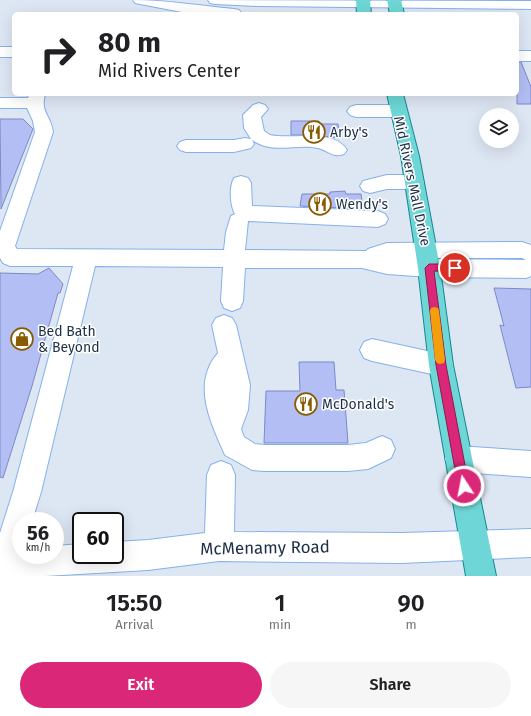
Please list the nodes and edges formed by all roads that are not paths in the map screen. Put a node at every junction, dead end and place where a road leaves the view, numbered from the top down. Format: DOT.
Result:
graph roads {
  1 [pos="215,0"];
  2 [pos="141,3"];
  3 [pos="531,5"];
  4 [pos="363,6"];
  5 [pos="395,6"];
  6 [pos="238,12"];
  7 [pos="519,17"];
  8 [pos="531,17"];
  9 [pos="0,52"];
  10 [pos="12,52"];
  11 [pos="519,56"];
  12 [pos="531,56"];
  13 [pos="35,98"];
  14 [pos="396,102"];
  15 [pos="0,103"];
  16 [pos="259,108"];
  17 [pos="356,111"];
  18 [pos="245,144"];
  19 [pos="186,146"];
  20 [pos="338,150"];
  21 [pos="414,182"];
  22 [pos="241,183"];
  23 [pos="370,186"];
  24 [pos="378,219"];
  25 [pos="238,221"];
  26 [pos="531,253"];
  27 [pos="86,258"];
  28 [pos="428,258"];
  29 [pos="235,259"];
  30 [pos="531,267"];
  31 [pos="232,301"];
  32 [pos="224,325"];
  33 [pos="372,350"];
  34 [pos="441,365"];
  35 [pos="382,449"];
  36 [pos="458,460"];
  37 [pos="531,464"];
  38 [pos="221,475"];
  39 [pos="531,543"];
  40 [pos="475,545"];
  41 [pos="219,546"];
  42 [pos="2,564"];
  43 [pos="481,576"];
  1 -- 4 [label="street"];
  2 -- 6 [label="street"];
  3 -- 5 [label="street"];
  4 -- 5 [label="street"];
  7 -- 8 [label="street"];
  9 -- 10 [label="street"];
  11 -- 12 [label="street"];
  13 -- 15 [label="street"];
  13 -- 27 [label="street"];
  14 -- 17 [label="street"];
  14 -- 21 [label="main road, Mid Rivers Mall Drive"];
  16 -- 20 [label="street"];
  18 -- 19 [label="street"];
  21 -- 23 [label="street"];
  21 -- 28 [label="main road, Mid Rivers Mall Drive"];
  22 -- 24 [label="street"];
  25 -- 29 [label="street"];
  26 -- 28 [label="street"];
  27 -- 29 [label="street"];
  27 -- 42 [label="street"];
  28 -- 29 [label="street"];
  28 -- 30 [label="street"];
  28 -- 34 [label="main road, Mid Rivers Mall Drive"];
  29 -- 31 [label="street"];
  32 -- 35 [label="street"];
  33 -- 34 [label="street"];
  34 -- 36 [label="main road, Mid Rivers Mall Drive"];
  36 -- 37 [label="street"];
  36 -- 40 [label="main road, Mid Rivers Mall Drive"];
  38 -- 41 [label="street"];
  39 -- 40 [label="street, McMenamy Road"];
  40 -- 41 [label="street, McMenamy Road"];
  40 -- 43 [label="main road, Mid Rivers Mall Drive"];
  41 -- 42 [label="street, McMenamy Road"];
}
